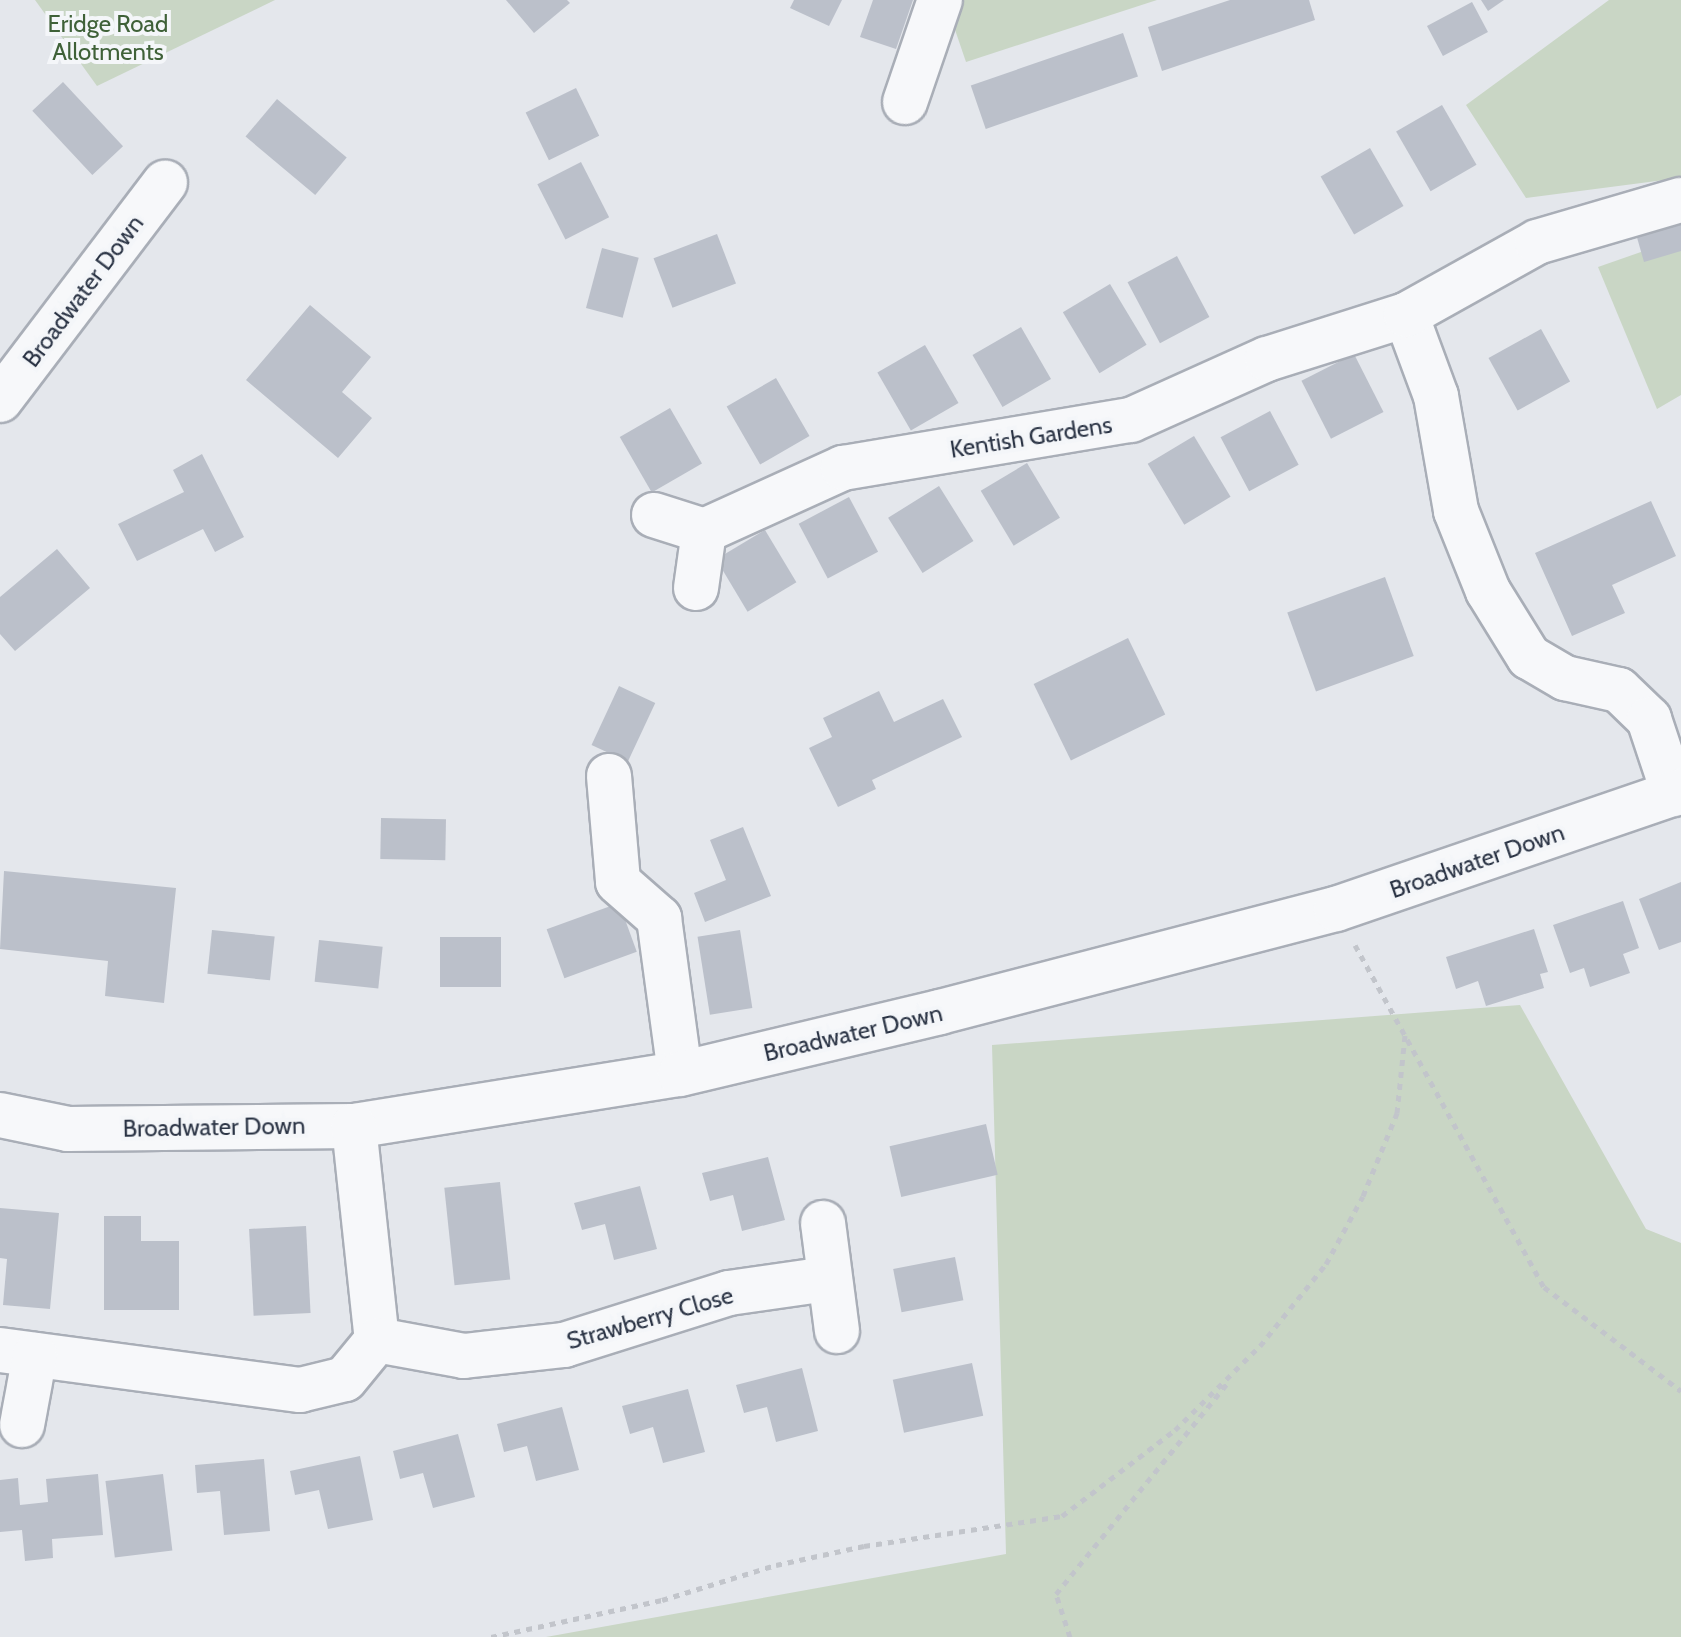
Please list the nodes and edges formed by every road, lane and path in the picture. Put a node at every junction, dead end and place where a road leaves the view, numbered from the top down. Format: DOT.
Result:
graph roads {
  1 [pos="940,0"];
  2 [pos="905,102"];
  3 [pos="165,183"];
  4 [pos="1681,200"];
  5 [pos="1406,315"];
  6 [pos="0,400"];
  7 [pos="654,515"];
  8 [pos="704,531"];
  9 [pos="696,588"];
  10 [pos="609,776"];
  11 [pos="1677,792"];
  12 [pos="1336,909"];
  13 [pos="1405,1035"];
  14 [pos="680,1074"];
  15 [pos="0,1115"];
  16 [pos="354,1126"];
  17 [pos="823,1223"];
  18 [pos="827,1279"];
  19 [pos="837,1331"];
  20 [pos="377,1340"];
  21 [pos="18,1352"];
  22 [pos="1236,1372"];
  23 [pos="1681,1391"];
  24 [pos="22,1425"];
  25 [pos="491,1637"];
  26 [pos="1070,1637"];
  1 -- 2 [label="street"];
  3 -- 6 [label="street, Broadwater Down"];
  4 -- 5 [label="street, Kentish Gardens"];
  5 -- 8 [label="street, Kentish Gardens"];
  5 -- 11 [label="street"];
  7 -- 8 [label="street"];
  8 -- 9 [label="street"];
  10 -- 14 [label="street"];
  11 -- 12 [label="street, Broadwater Down"];
  12 -- 13 [label="path"];
  12 -- 14 [label="street, Broadwater Down"];
  13 -- 23 [label="path"];
  13 -- 25 [label="path"];
  14 -- 16 [label="street, Broadwater Down"];
  15 -- 16 [label="street, Broadwater Down"];
  16 -- 20 [label="street"];
  17 -- 18 [label="street"];
  18 -- 19 [label="street"];
  18 -- 20 [label="street, Strawberry Close"];
  20 -- 21 [label="street"];
  21 -- 24 [label="street"];
  22 -- 26 [label="path"];
}
